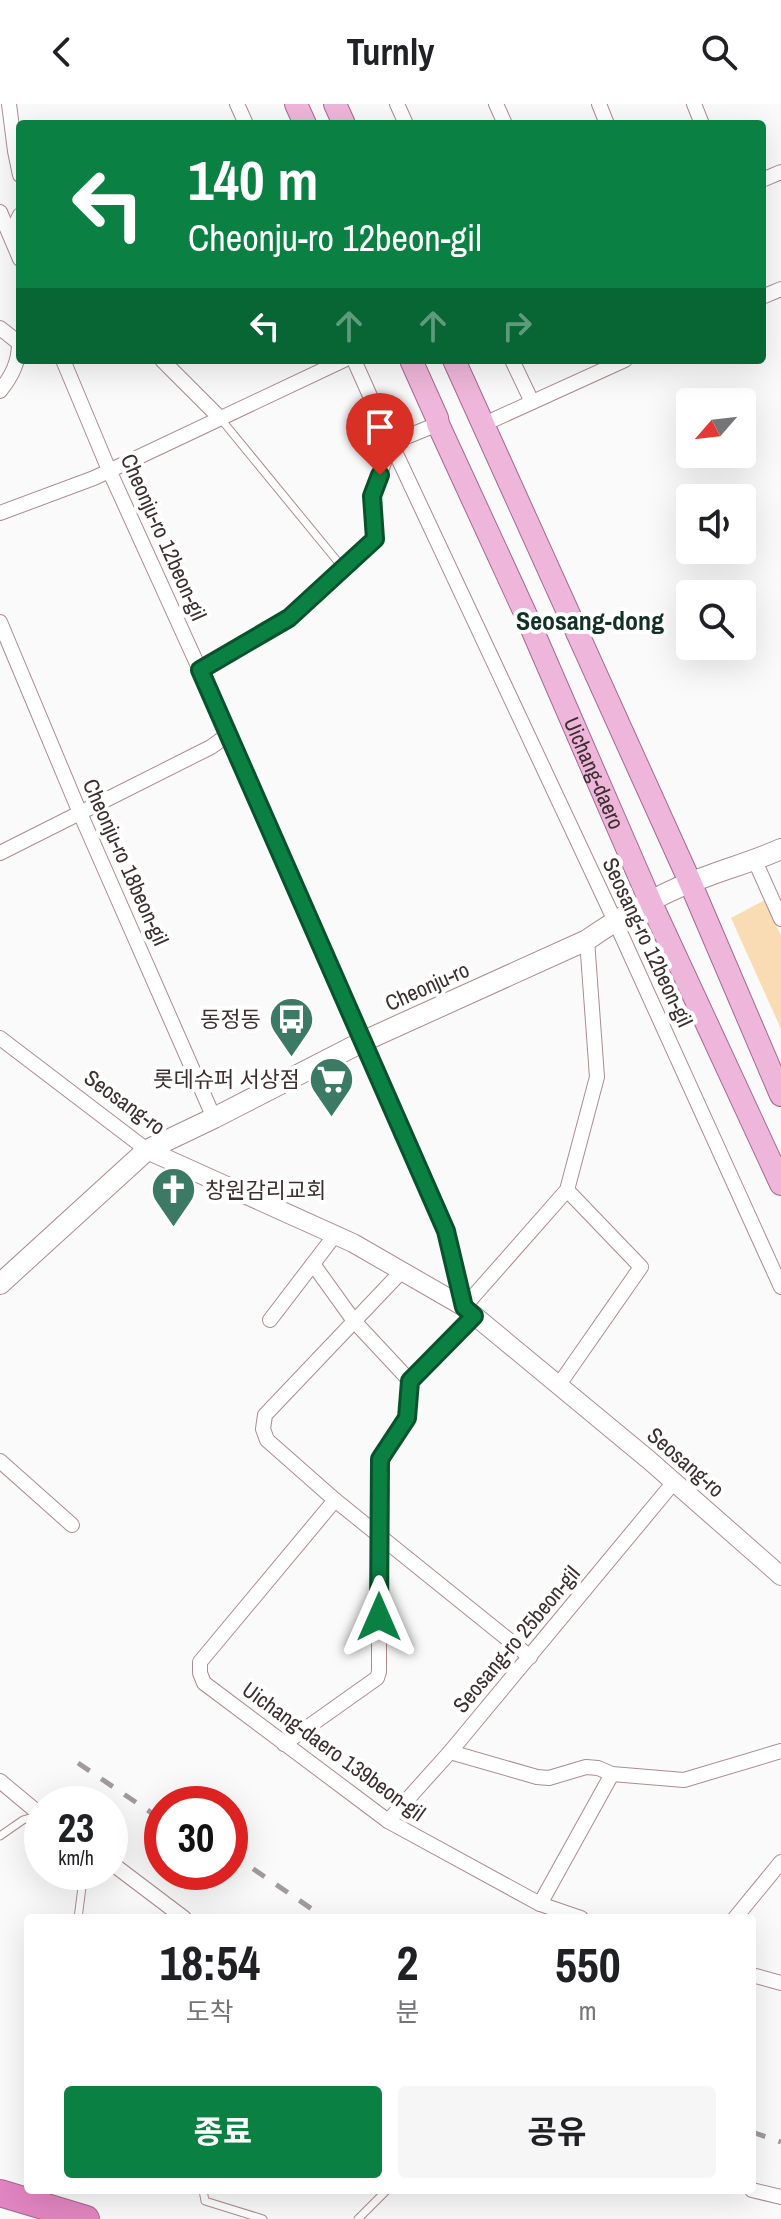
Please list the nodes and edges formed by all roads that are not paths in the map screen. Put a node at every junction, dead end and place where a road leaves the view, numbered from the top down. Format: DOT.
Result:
graph roads {
  1 [pos="9,104"];
  2 [pos="16,156"];
  3 [pos="0,212"];
  4 [pos="15,236"];
  5 [pos="0,328"];
  6 [pos="16,341"];
  7 [pos="16,364"];
  8 [pos="65,364"];
  9 [pos="168,364"];
  10 [pos="335,364"];
  11 [pos="356,364"];
  12 [pos="413,364"];
  13 [pos="456,364"];
  14 [pos="514,364"];
  15 [pos="616,364"];
  16 [pos="0,391"];
  17 [pos="532,402"];
  18 [pos="220,418"];
  19 [pos="438,424"];
  20 [pos="482,425"];
  21 [pos="391,443"];
  22 [pos="109,470"];
  23 [pos="0,513"];
  24 [pos="344,569"];
  25 [pos="0,622"];
  26 [pos="200,670"];
  27 [pos="229,734"];
  28 [pos="80,813"];
  29 [pos="781,849"];
  30 [pos="0,853"];
  31 [pos="755,861"];
  32 [pos="690,882"];
  33 [pos="650,901"];
  34 [pos="781,919"];
  35 [pos="615,921"];
  36 [pos="587,940"];
  37 [pos="0,1038"];
  38 [pos="364,1041"];
  39 [pos="781,1095"];
  40 [pos="214,1118"];
  41 [pos="147,1150"];
  42 [pos="781,1184"];
  43 [pos="567,1190"];
  44 [pos="335,1235"];
  45 [pos="313,1264"];
  46 [pos="402,1271"];
  47 [pos="0,1284"];
  48 [pos="781,1287"];
  49 [pos="469,1312"];
  50 [pos="270,1320"];
  51 [pos="354,1321"];
  52 [pos="410,1381"];
  53 [pos="558,1386"];
  54 [pos="0,1461"];
  55 [pos="674,1482"];
  56 [pos="335,1500"];
  57 [pos="72,1525"];
  58 [pos="379,1535"];
  59 [pos="781,1576"];
  60 [pos="530,1657"];
  61 [pos="284,1744"];
  62 [pos="781,1751"];
  63 [pos="450,1752"];
  64 [pos="612,1774"];
  65 [pos="0,1781"];
  66 [pos="24,1801"];
  67 [pos="24,1820"];
  68 [pos="388,1821"];
  69 [pos="0,1836"];
  70 [pos="781,1862"];
  71 [pos="128,1876"];
  72 [pos="82,1890"];
  73 [pos="540,1904"];
  74 [pos="79,1914"];
  75 [pos="179,1914"];
  76 [pos="569,1914"];
  77 [pos="738,1914"];
  78 [pos="756,1976"];
  79 [pos="781,1983"];
  80 [pos="756,2191"];
  81 [pos="0,2193"];
  82 [pos="204,2194"];
  83 [pos="383,2194"];
  84 [pos="781,2197"];
  85 [pos="86,2219"];
  86 [pos="263,2219"];
  87 [pos="358,2219"];
  1 -- 2 [label="street"];
  3 -- 4 [label="street"];
  5 -- 6 [label="street"];
  7 -- 16 [label="street"];
  8 -- 22 [label="street, Cheonju-ro 12beon-gil"];
  9 -- 18 [label="street"];
  10 -- 18 [label="street"];
  11 -- 21 [label="street, Seosang-ro 12beon-gil"];
  12 -- 19 [label="main road, Uichang-daero"];
  13 -- 20 [label="main road, Uichang-daero"];
  14 -- 17 [label="street"];
  15 -- 17 [label="street"];
  17 -- 20 [label="street"];
  18 -- 22 [label="street"];
  18 -- 24 [label="lane"];
  19 -- 21 [label="street"];
  19 -- 33 [label="main road, Uichang-daero"];
  20 -- 32 [label="main road, Uichang-daero"];
  21 -- 24 [label="street"];
  21 -- 35 [label="street, Seosang-ro 12beon-gil"];
  22 -- 23 [label="street"];
  22 -- 26 [label="street, Cheonju-ro 12beon-gil"];
  24 -- 26 [label="street"];
  25 -- 28 [label="street, Cheonju-ro 18beon-gil"];
  26 -- 27 [label="street, Cheonju-ro 12beon-gil"];
  27 -- 28 [label="street"];
  27 -- 38 [label="street, Cheonju-ro 12beon-gil"];
  28 -- 30 [label="street"];
  28 -- 40 [label="street, Cheonju-ro 18beon-gil"];
  29 -- 31 [label="main road, Cheonju-ro"];
  31 -- 32 [label="main road, Cheonju-ro"];
  31 -- 34 [label="street"];
  32 -- 33 [label="main road, Cheonju-ro"];
  32 -- 39 [label="main road, Uichang-daero"];
  33 -- 35 [label="main road, Cheonju-ro"];
  33 -- 42 [label="main road, Uichang-daero"];
  35 -- 36 [label="main road, Cheonju-ro"];
  35 -- 48 [label="street, Seosang-ro 12beon-gil"];
  36 -- 38 [label="main road, Cheonju-ro"];
  36 -- 43 [label="street"];
  37 -- 41 [label="street, Seosang-ro"];
  38 -- 40 [label="main road, Cheonju-ro"];
  38 -- 49 [label="street, Cheonju-ro 12beon-gil"];
  40 -- 41 [label="main road, Cheonju-ro"];
  41 -- 44 [label="street, Seosang-ro"];
  41 -- 47 [label="main road, Cheonju-ro"];
  43 -- 49 [label="street"];
  43 -- 53 [label="street"];
  44 -- 45 [label="street"];
  44 -- 46 [label="street, Seosang-ro"];
  45 -- 50 [label="street"];
  45 -- 51 [label="street"];
  46 -- 49 [label="street, Seosang-ro"];
  46 -- 51 [label="street"];
  49 -- 52 [label="street"];
  49 -- 53 [label="street, Seosang-ro"];
  51 -- 52 [label="street"];
  51 -- 56 [label="street"];
  52 -- 58 [label="street"];
  53 -- 55 [label="street, Seosang-ro"];
  54 -- 57 [label="street"];
  55 -- 59 [label="street, Seosang-ro"];
  55 -- 60 [label="street, Seosang-ro 25beon-gil"];
  56 -- 58 [label="street"];
  56 -- 61 [label="street, Uichang-daero 139beon-gil"];
  58 -- 60 [label="street"];
  58 -- 61 [label="street"];
  60 -- 63 [label="street, Seosang-ro 25beon-gil"];
  61 -- 68 [label="street, Uichang-daero 139beon-gil"];
  62 -- 64 [label="street"];
  63 -- 64 [label="street"];
  63 -- 68 [label="street, Seosang-ro 25beon-gil"];
  64 -- 73 [label="street"];
  65 -- 66 [label="street"];
  67 -- 69 [label="lane"];
  68 -- 73 [label="street, Uichang-daero 139beon-gil"];
  70 -- 77 [label="street"];
  71 -- 75 [label="street"];
  72 -- 74 [label="lane"];
  73 -- 76 [label="street, Uichang-daero 139beon-gil"];
  78 -- 79 [label="street"];
  80 -- 84 [label="street"];
  81 -- 85 [label="highway"];
  82 -- 86 [label="lane"];
  83 -- 87 [label="lane"];
}
